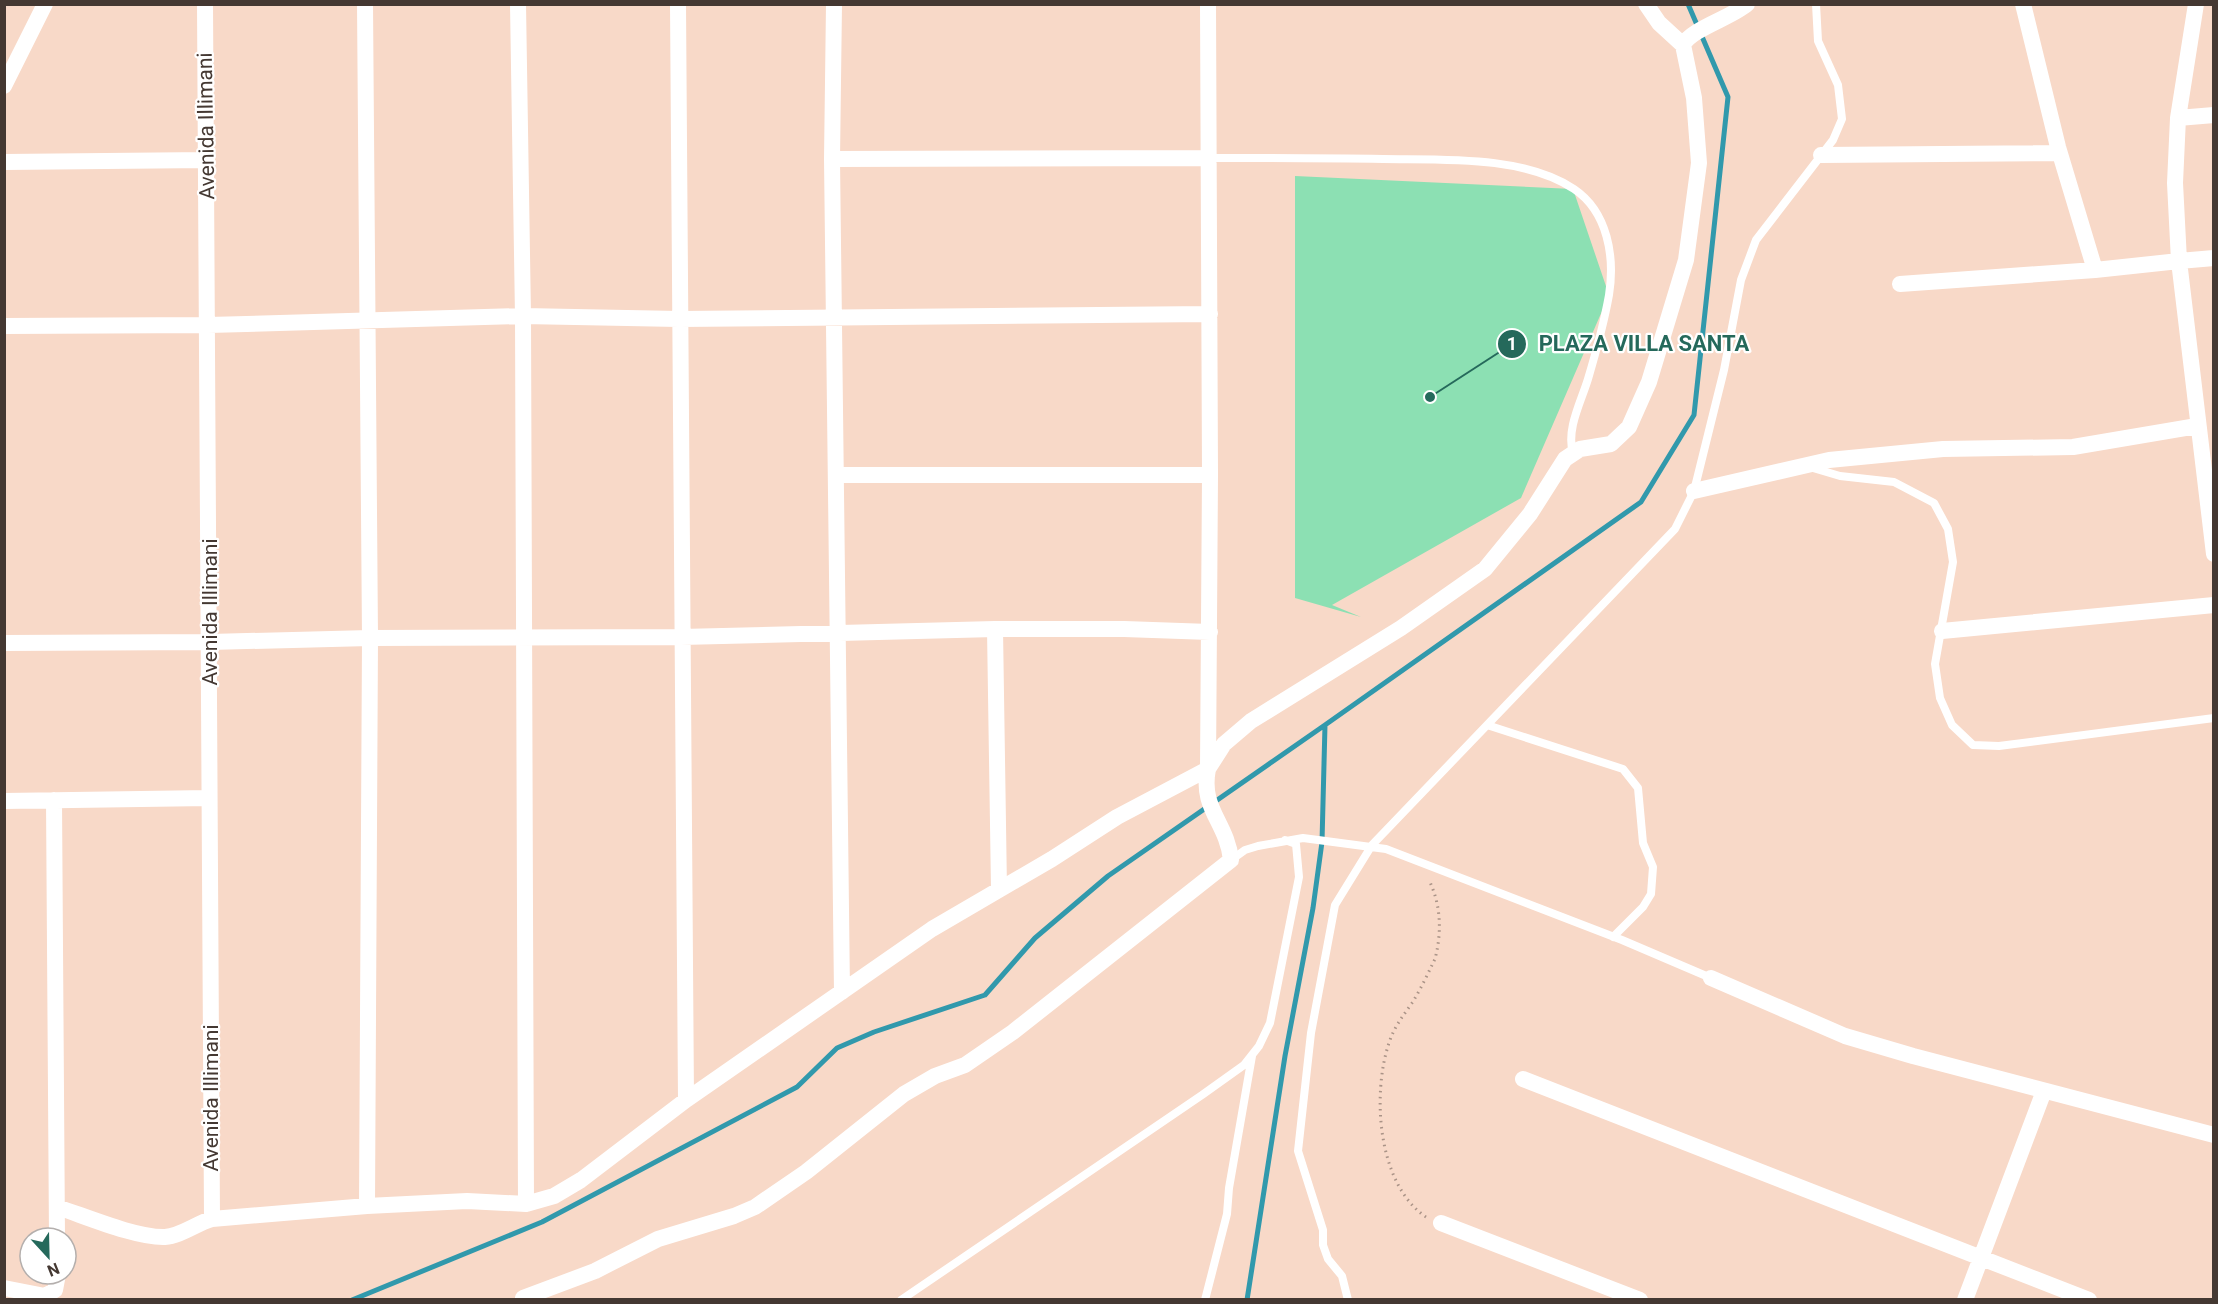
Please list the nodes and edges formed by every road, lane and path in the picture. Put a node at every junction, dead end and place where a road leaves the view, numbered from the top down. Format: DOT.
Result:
graph roads {
  1 [pos="45,4"];
  2 [pos="205,4"];
  3 [pos="365,4"];
  4 [pos="518,4"];
  5 [pos="678,4"];
  6 [pos="834,4"];
  7 [pos="1208,4"];
  8 [pos="1646,4"];
  9 [pos="1747,4"];
  10 [pos="1816,4"];
  11 [pos="2023,4"];
  12 [pos="2196,4"];
  13 [pos="1683,45"];
  14 [pos="4,86"];
  15 [pos="2214,115"];
  16 [pos="2178,118"];
  17 [pos="2059,153"];
  18 [pos="1821,155"];
  19 [pos="1210,158"];
  20 [pos="832,159"];
  21 [pos="207,160"];
  22 [pos="4,162"];
  23 [pos="2214,258"];
  24 [pos="2180,261"];
  25 [pos="2095,270"];
  26 [pos="1900,284"];
  27 [pos="1210,314"];
  28 [pos="523,316"];
  29 [pos="834,317"];
  30 [pos="679,319"];
  31 [pos="367,320"];
  32 [pos="208,325"];
  33 [pos="4,326"];
  34 [pos="2197,426"];
  35 [pos="1574,454"];
  36 [pos="1805,466"];
  37 [pos="838,475"];
  38 [pos="1210,475"];
  39 [pos="1694,491"];
  40 [pos="2214,554"];
  41 [pos="2214,605"];
  42 [pos="995,629"];
  43 [pos="1942,631"];
  44 [pos="1210,632"];
  45 [pos="838,633"];
  46 [pos="525,637"];
  47 [pos="681,637"];
  48 [pos="370,638"];
  49 [pos="210,642"];
  50 [pos="4,643"];
  51 [pos="2214,718"];
  52 [pos="1487,725"];
  53 [pos="1208,769"];
  54 [pos="209,798"];
  55 [pos="54,800"];
  56 [pos="4,801"];
  57 [pos="1285,840"];
  58 [pos="1372,845"];
  59 [pos="1231,860"];
  60 [pos="1421,862"];
  61 [pos="999,889"];
  62 [pos="1614,937"];
  63 [pos="1711,978"];
  64 [pos="842,992"];
  65 [pos="1252,1055"];
  66 [pos="1523,1079"];
  67 [pos="2044,1091"];
  68 [pos="686,1100"];
  69 [pos="2214,1135"];
  70 [pos="526,1204"];
  71 [pos="367,1206"];
  72 [pos="57,1207"];
  73 [pos="213,1219"];
  74 [pos="1441,1223"];
  75 [pos="57,1226"];
  76 [pos="1982,1256"];
  77 [pos="4,1288"];
  78 [pos="52,1297"];
  79 [pos="524,1299"];
  80 [pos="901,1299"];
  81 [pos="1205,1299"];
  82 [pos="1348,1299"];
  83 [pos="1640,1299"];
  84 [pos="1965,1299"];
  85 [pos="2089,1299"];
  1 -- 14 [label="street"];
  2 -- 21 [label="street, Avenida Illimani"];
  3 -- 31 [label="street"];
  4 -- 28 [label="street"];
  5 -- 30 [label="street"];
  6 -- 20 [label="street"];
  7 -- 19 [label="street"];
  8 -- 13 [label="street"];
  9 -- 13 [label="street"];
  10 -- 18 [label="lane"];
  11 -- 17 [label="street"];
  12 -- 16 [label="street"];
  13 -- 35 [label="street"];
  15 -- 16 [label="street"];
  16 -- 24 [label="street"];
  17 -- 18 [label="street"];
  17 -- 25 [label="street"];
  18 -- 39 [label="lane"];
  19 -- 20 [label="street"];
  19 -- 27 [label="street"];
  19 -- 35 [label="lane"];
  20 -- 29 [label="street"];
  21 -- 22 [label="street"];
  21 -- 32 [label="street, Avenida Illimani"];
  23 -- 24 [label="street"];
  24 -- 25 [label="street"];
  24 -- 34 [label="street"];
  25 -- 26 [label="street"];
  27 -- 29 [label="street"];
  27 -- 38 [label="street"];
  28 -- 30 [label="street"];
  28 -- 31 [label="street"];
  28 -- 46 [label="street"];
  29 -- 30 [label="street"];
  29 -- 37 [label="street"];
  30 -- 47 [label="street"];
  31 -- 32 [label="street"];
  31 -- 48 [label="street"];
  32 -- 33 [label="street"];
  32 -- 49 [label="street, Avenida Illimani"];
  34 -- 36 [label="street"];
  34 -- 40 [label="street"];
  35 -- 53 [label="street"];
  36 -- 39 [label="street"];
  36 -- 43 [label="lane"];
  37 -- 38 [label="street"];
  37 -- 45 [label="street"];
  38 -- 44 [label="street"];
  39 -- 52 [label="lane"];
  41 -- 43 [label="street"];
  42 -- 44 [label="street"];
  42 -- 45 [label="street"];
  42 -- 61 [label="street"];
  43 -- 51 [label="lane"];
  44 -- 53 [label="street"];
  45 -- 47 [label="street"];
  45 -- 64 [label="street"];
  46 -- 47 [label="street"];
  46 -- 48 [label="street"];
  46 -- 70 [label="street"];
  47 -- 68 [label="street"];
  48 -- 49 [label="street"];
  48 -- 71 [label="street"];
  49 -- 50 [label="street"];
  49 -- 54 [label="street, Avenida Illimani"];
  52 -- 58 [label="lane"];
  52 -- 62 [label="lane"];
  53 -- 59 [label="street"];
  53 -- 61 [label="street"];
  54 -- 55 [label="street"];
  54 -- 73 [label="street, Avenida Illimani"];
  55 -- 56 [label="street"];
  55 -- 72 [label="street"];
  57 -- 58 [label="lane"];
  57 -- 59 [label="lane"];
  57 -- 65 [label="lane"];
  58 -- 60 [label="lane"];
  58 -- 82 [label="lane"];
  59 -- 79 [label="street"];
  60 -- 62 [label="lane"];
  60 -- 74 [label="path"];
  61 -- 64 [label="street"];
  62 -- 63 [label="lane"];
  63 -- 67 [label="street"];
  64 -- 68 [label="street"];
  65 -- 80 [label="lane"];
  65 -- 81 [label="lane"];
  66 -- 76 [label="street"];
  67 -- 69 [label="street"];
  67 -- 76 [label="street"];
  68 -- 70 [label="street"];
  70 -- 71 [label="street"];
  71 -- 73 [label="street"];
  72 -- 73 [label="street"];
  72 -- 75 [label="street"];
  74 -- 83 [label="street"];
  76 -- 84 [label="street"];
  76 -- 85 [label="street"];
  77 -- 78 [label="street"];
}
